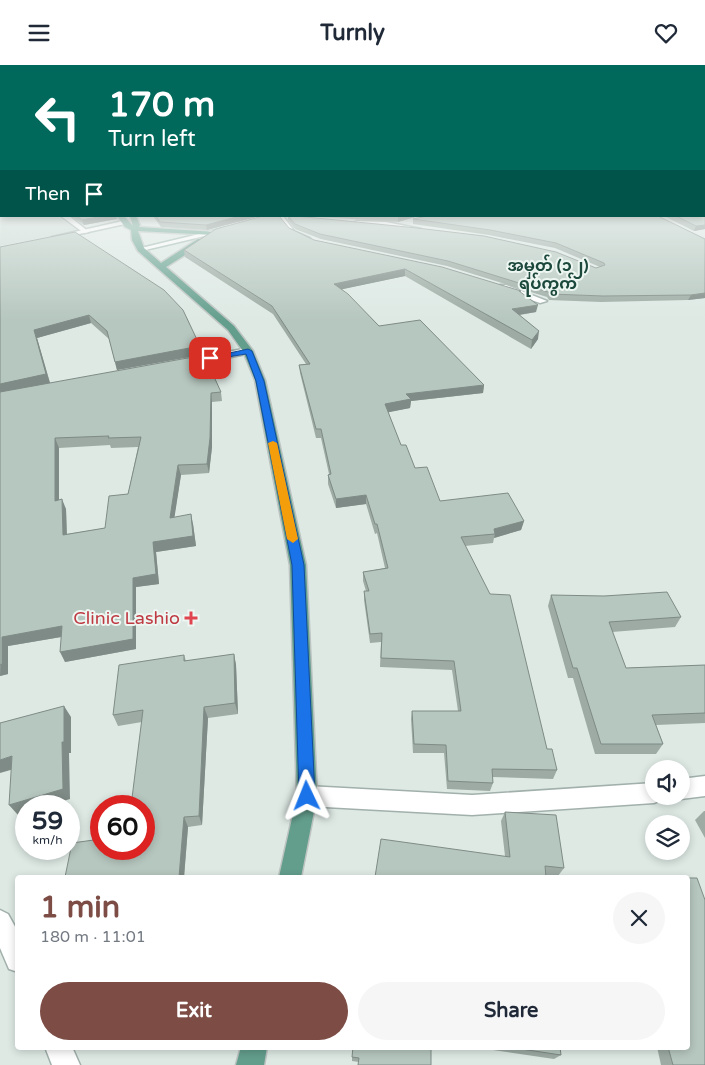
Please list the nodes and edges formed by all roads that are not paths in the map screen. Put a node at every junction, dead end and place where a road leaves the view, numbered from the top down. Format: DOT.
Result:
graph roads {
  1 [pos="80,228"];
  2 [pos="103,228"];
  3 [pos="131,228"];
  4 [pos="176,228"];
  5 [pos="232,228"];
  6 [pos="288,228"];
  7 [pos="414,228"];
  8 [pos="424,229"];
  9 [pos="86,232"];
  10 [pos="214,233"];
  11 [pos="48,239"];
  12 [pos="318,243"];
  13 [pos="141,249"];
  14 [pos="160,267"];
  15 [pos="495,284"];
  16 [pos="543,301"];
  17 [pos="248,351"];
  18 [pos="172,365"];
  19 [pos="705,785"];
  20 [pos="690,788"];
  21 [pos="645,794"];
  22 [pos="307,796"];
  23 [pos="290,875"];
  24 [pos="0,922"];
  25 [pos="15,954"];
  26 [pos="59,1050"];
  27 [pos="253,1050"];
  28 [pos="66,1065"];
  29 [pos="250,1065"];
  1 -- 9 [label="street"];
  2 -- 9 [label="street"];
  3 -- 13 [label="main road"];
  4 -- 10 [label="main road"];
  5 -- 10 [label="street"];
  6 -- 12 [label="street"];
  7 -- 8 [label="street"];
  9 -- 11 [label="street"];
  10 -- 13 [label="street"];
  10 -- 14 [label="main road"];
  13 -- 14 [label="main road"];
  14 -- 17 [label="main road"];
  15 -- 16 [label="street"];
  17 -- 18 [label="street"];
  17 -- 22 [label="main road"];
  19 -- 20 [label="street"];
  21 -- 22 [label="street"];
  22 -- 23 [label="main road"];
  24 -- 25 [label="street"];
  26 -- 28 [label="street"];
  27 -- 29 [label="main road"];
}
